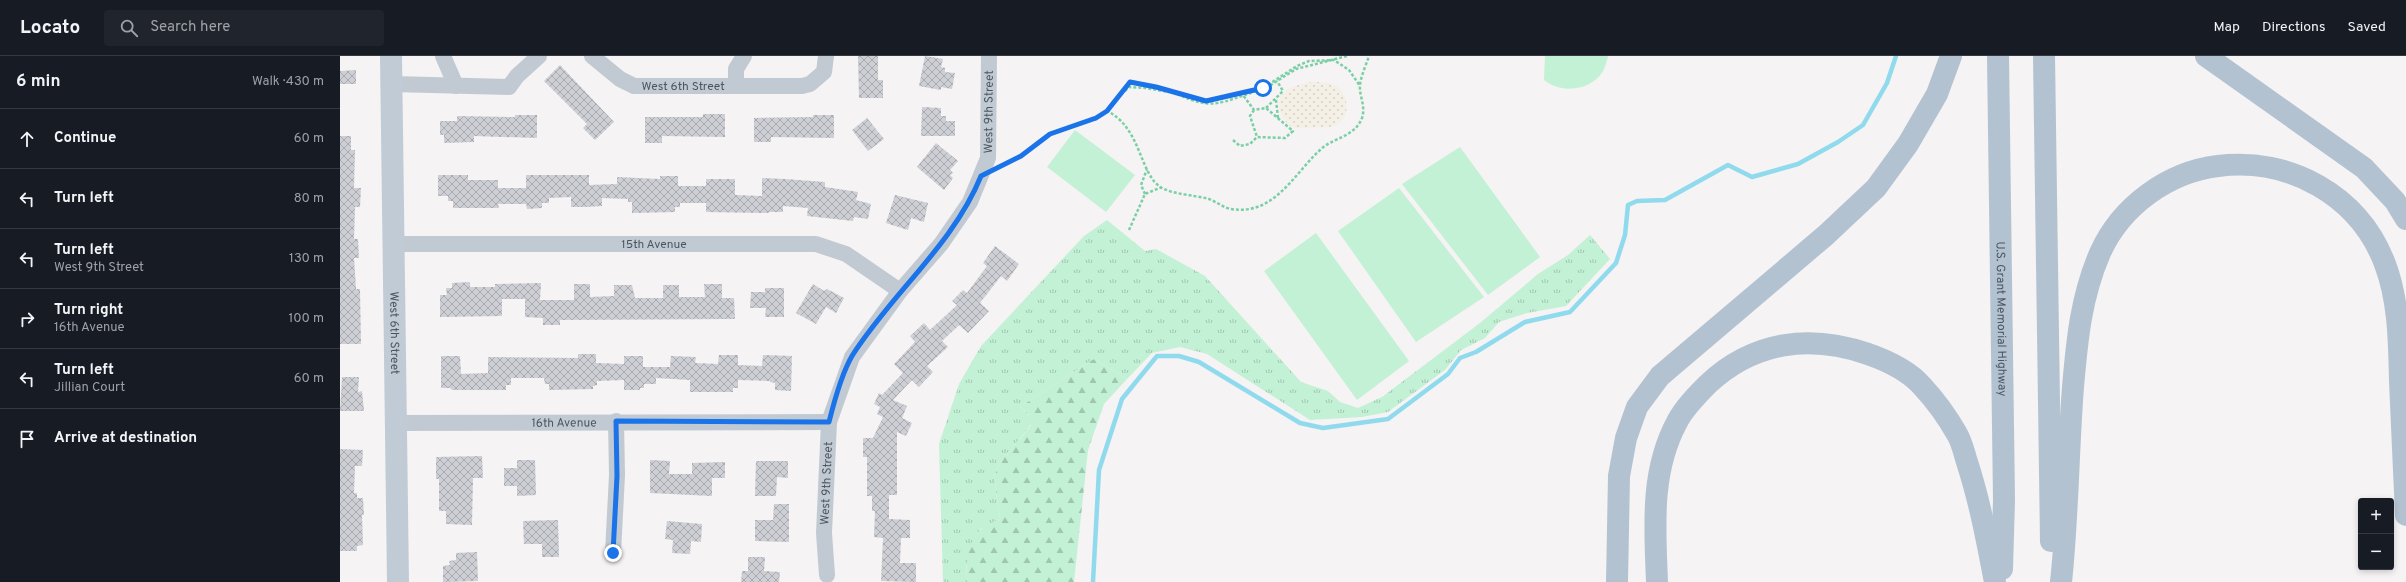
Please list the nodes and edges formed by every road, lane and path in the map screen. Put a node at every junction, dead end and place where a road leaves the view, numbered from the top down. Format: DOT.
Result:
graph roads {
  1 [pos="391,56"];
  2 [pos="443,56"];
  3 [pos="539,56"];
  4 [pos="592,56"];
  5 [pos="744,56"];
  6 [pos="826,56"];
  7 [pos="989,56"];
  8 [pos="1347,56"];
  9 [pos="1369,56"];
  10 [pos="1951,56"];
  11 [pos="1998,56"];
  12 [pos="2044,56"];
  13 [pos="2206,56"];
  14 [pos="1334,60"];
  15 [pos="1277,81"];
  16 [pos="392,84"];
  17 [pos="456,86"];
  18 [pos="736,86"];
  19 [pos="1360,86"];
  20 [pos="1242,95"];
  21 [pos="1119,96"];
  22 [pos="1276,100"];
  23 [pos="1266,108"];
  24 [pos="1254,110"];
  25 [pos="1107,111"];
  26 [pos="1278,118"];
  27 [pos="1257,137"];
  28 [pos="1233,140"];
  29 [pos="1147,169"];
  30 [pos="981,176"];
  31 [pos="1162,187"];
  32 [pos="1145,194"];
  33 [pos="2406,219"];
  34 [pos="1129,230"];
  35 [pos="395,244"];
  36 [pos="900,291"];
  37 [pos="616,421"];
  38 [pos="829,422"];
  39 [pos="395,423"];
  40 [pos="2406,515"];
  41 [pos="613,553"];
  42 [pos="827,575"];
  43 [pos="398,582"];
  44 [pos="1617,582"];
  45 [pos="1657,582"];
  46 [pos="1995,582"];
  47 [pos="2001,582"];
  48 [pos="2052,582"];
  49 [pos="2061,582"];
  1 -- 16 [label="street, West 6th Street"];
  2 -- 17 [label="street"];
  3 -- 17 [label="street"];
  4 -- 18 [label="street, West 6th Street"];
  5 -- 18 [label="street, West 6th Street"];
  6 -- 18 [label="street, West 6th Street"];
  7 -- 30 [label="street, West 9th Street"];
  8 -- 14 [label="path"];
  9 -- 19 [label="path"];
  10 -- 44 [label="main road"];
  11 -- 47 [label="main road, U.S. Grant Memorial Highway"];
  12 -- 48 [label="main road"];
  13 -- 33 [label="main road"];
  14 -- 15 [label="path"];
  14 -- 19 [label="path"];
  14 -- 21 [label="path"];
  15 -- 20 [label="path"];
  15 -- 22 [label="path"];
  16 -- 17 [label="street"];
  16 -- 35 [label="street, West 6th Street"];
  19 -- 31 [label="path"];
  20 -- 21 [label="path"];
  20 -- 24 [label="path"];
  21 -- 25 [label="path"];
  22 -- 23 [label="path"];
  22 -- 26 [label="path"];
  23 -- 24 [label="path"];
  23 -- 26 [label="path"];
  24 -- 27 [label="path"];
  25 -- 29 [label="path"];
  25 -- 30 [label="path"];
  26 -- 27 [label="path"];
  27 -- 28 [label="path"];
  29 -- 31 [label="path"];
  29 -- 32 [label="path"];
  30 -- 36 [label="street, West 9th Street"];
  31 -- 32 [label="path"];
  32 -- 34 [label="path"];
  35 -- 36 [label="street, 15th Avenue"];
  35 -- 39 [label="street, West 6th Street"];
  36 -- 38 [label="street, West 9th Street"];
  37 -- 38 [label="street, 16th Avenue"];
  37 -- 39 [label="street, 16th Avenue"];
  37 -- 41 [label="street"];
  38 -- 42 [label="street, West 9th Street"];
  39 -- 43 [label="street, West 6th Street"];
  40 -- 49 [label="main road"];
  45 -- 46 [label="main road"];
}
